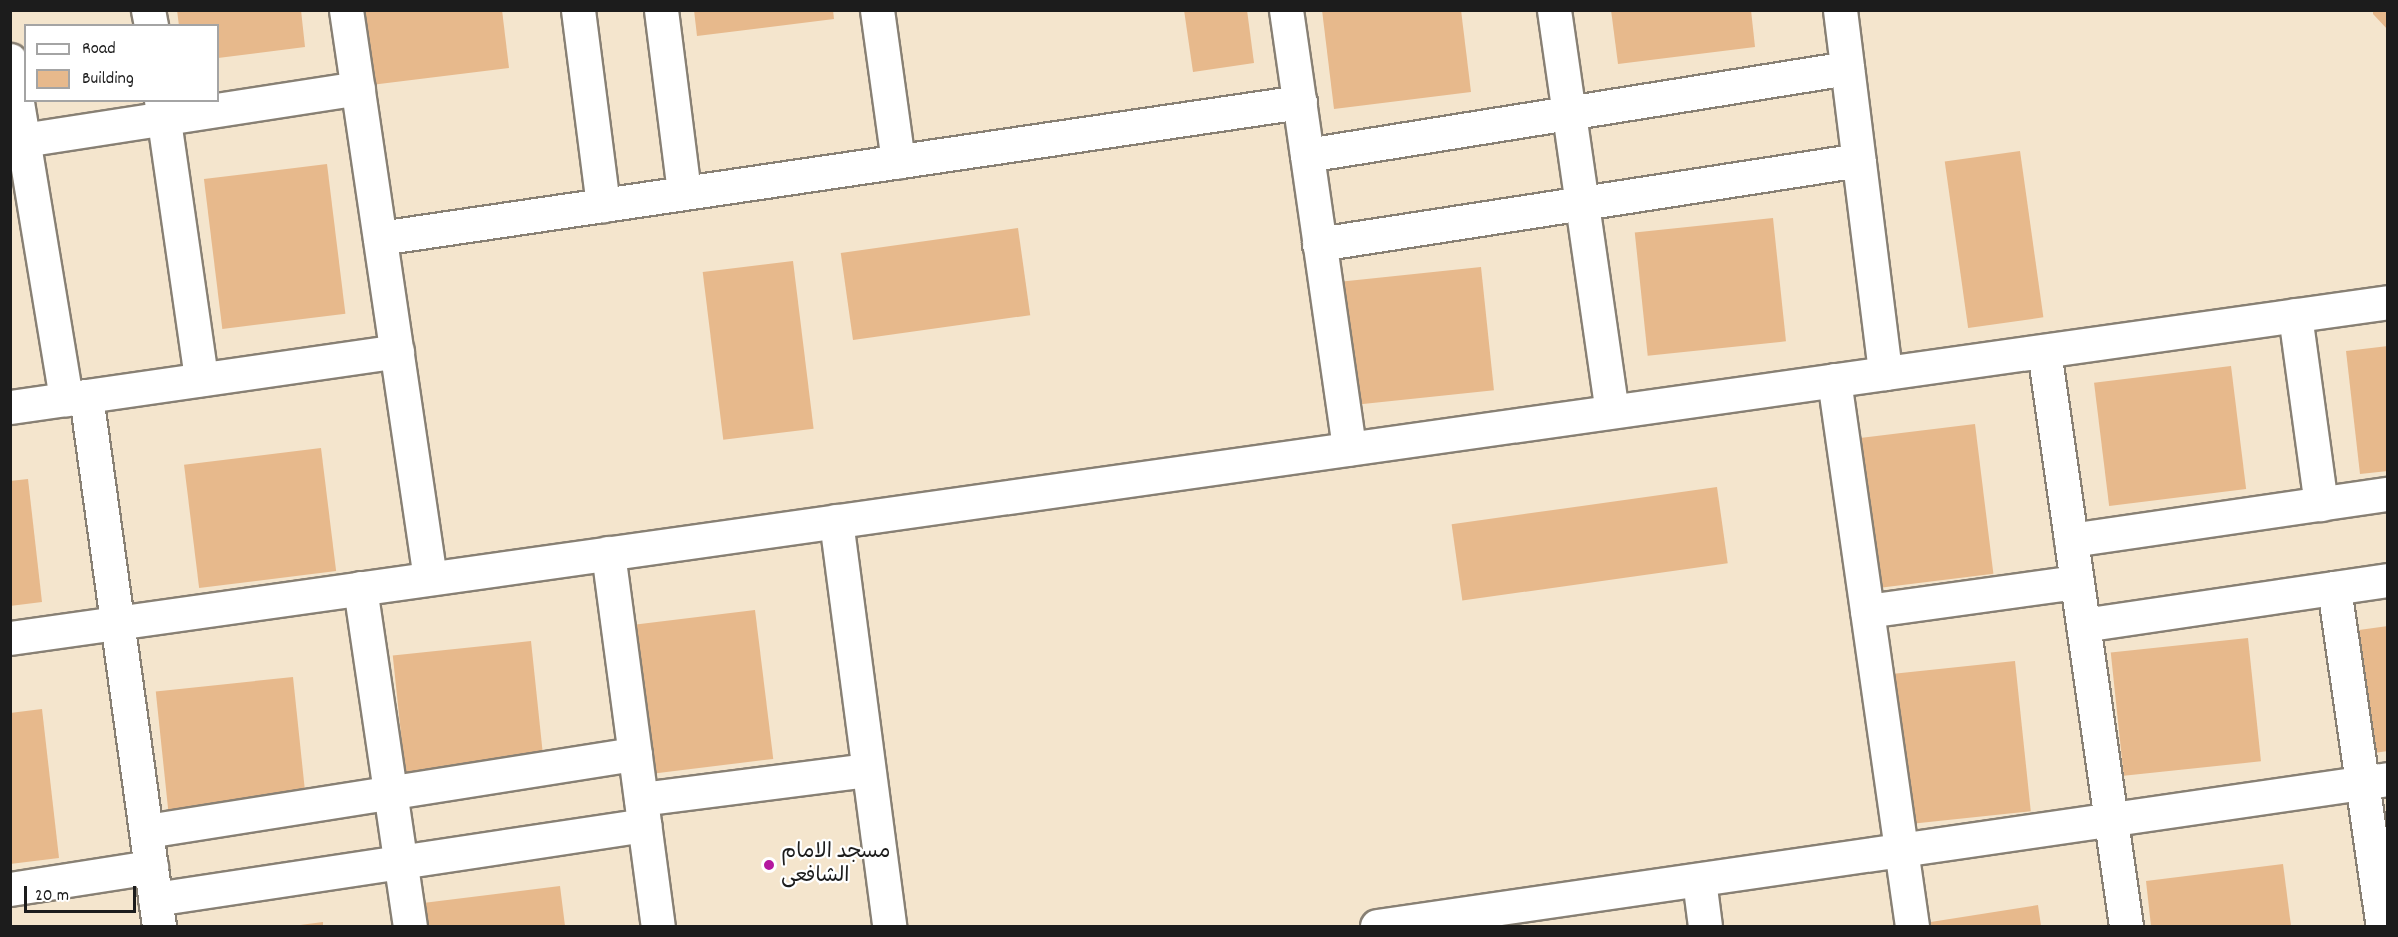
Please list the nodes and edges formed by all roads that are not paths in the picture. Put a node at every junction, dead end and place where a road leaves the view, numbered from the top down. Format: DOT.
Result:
graph roads {
  1 [pos="346,10"];
  2 [pos="578,10"];
  3 [pos="661,10"];
  4 [pos="876,10"];
  5 [pos="1286,10"];
  6 [pos="1554,10"];
  7 [pos="1840,10"];
  8 [pos="10,60"];
  9 [pos="1847,68"];
  10 [pos="358,88"];
  11 [pos="1300,102"];
  12 [pos="163,109"];
  13 [pos="1569,113"];
  14 [pos="17,141"];
  15 [pos="1307,155"];
  16 [pos="1859,160"];
  17 [pos="898,162"];
  18 [pos="684,193"];
  19 [pos="1583,203"];
  20 [pos="603,205"];
  21 [pos="380,238"];
  22 [pos="1319,244"];
  23 [pos="2388,302"];
  24 [pos="2295,315"];
  25 [pos="397,351"];
  26 [pos="2044,351"];
  27 [pos="1885,373"];
  28 [pos="201,379"];
  29 [pos="1834,380"];
  30 [pos="76,398"];
  31 [pos="10,407"];
  32 [pos="1612,411"];
  33 [pos="1349,449"];
  34 [pos="2388,494"];
  35 [pos="2321,504"];
  36 [pos="836,521"];
  37 [pos="2071,540"];
  38 [pos="608,553"];
  39 [pos="430,578"];
  40 [pos="2388,580"];
  41 [pos="2077,582"];
  42 [pos="360,588"];
  43 [pos="2334,588"];
  44 [pos="1867,611"];
  45 [pos="117,622"];
  46 [pos="2083,625"];
  47 [pos="10,638"];
  48 [pos="634,754"];
  49 [pos="868,770"];
  50 [pos="2375,781"];
  51 [pos="390,792"];
  52 [pos="643,812"];
  53 [pos="2111,819"];
  54 [pos="147,831"];
  55 [pos="1901,850"];
  56 [pos="400,862"];
  57 [pos="1699,880"];
  58 [pos="10,889"];
  59 [pos="155,897"];
  60 [pos="1501,918"];
  61 [pos="410,927"];
  62 [pos="658,927"];
  63 [pos="889,927"];
  64 [pos="1377,927"];
  65 [pos="1705,927"];
  66 [pos="1912,927"];
  67 [pos="2127,927"];
  68 [pos="2383,927"];
  1 -- 10 [label="street"];
  2 -- 20 [label="street"];
  3 -- 18 [label="street"];
  4 -- 17 [label="street"];
  5 -- 11 [label="street"];
  6 -- 13 [label="street"];
  7 -- 9 [label="street"];
  8 -- 14 [label="street"];
  9 -- 13 [label="street"];
  9 -- 16 [label="street"];
  10 -- 12 [label="street"];
  10 -- 21 [label="street"];
  11 -- 15 [label="street"];
  11 -- 17 [label="street"];
  12 -- 14 [label="street"];
  12 -- 28 [label="street"];
  13 -- 15 [label="street"];
  13 -- 19 [label="street"];
  14 -- 30 [label="street"];
  15 -- 22 [label="street"];
  16 -- 19 [label="street"];
  16 -- 27 [label="street"];
  17 -- 18 [label="street"];
  18 -- 20 [label="street"];
  19 -- 22 [label="street"];
  19 -- 32 [label="street"];
  20 -- 21 [label="street"];
  21 -- 25 [label="street"];
  22 -- 33 [label="street"];
  23 -- 24 [label="street"];
  24 -- 26 [label="street"];
  24 -- 35 [label="street"];
  25 -- 28 [label="street"];
  25 -- 39 [label="street"];
  26 -- 27 [label="street"];
  26 -- 37 [label="street"];
  27 -- 29 [label="street"];
  28 -- 30 [label="street"];
  29 -- 32 [label="street"];
  29 -- 44 [label="street"];
  30 -- 31 [label="street"];
  30 -- 45 [label="street"];
  32 -- 33 [label="street"];
  33 -- 36 [label="street"];
  34 -- 35 [label="street"];
  35 -- 37 [label="street"];
  36 -- 38 [label="street"];
  36 -- 49 [label="street"];
  37 -- 41 [label="street"];
  38 -- 39 [label="street"];
  38 -- 48 [label="street"];
  39 -- 42 [label="street"];
  40 -- 43 [label="street"];
  41 -- 44 [label="street"];
  41 -- 46 [label="street"];
  42 -- 45 [label="street"];
  42 -- 51 [label="street"];
  43 -- 46 [label="street"];
  43 -- 50 [label="street"];
  44 -- 55 [label="street"];
  45 -- 47 [label="street"];
  45 -- 54 [label="street"];
  46 -- 53 [label="street"];
  48 -- 51 [label="street"];
  48 -- 52 [label="street"];
  49 -- 52 [label="street"];
  49 -- 63 [label="street"];
  50 -- 53 [label="street"];
  50 -- 68 [label="street"];
  51 -- 54 [label="street"];
  51 -- 56 [label="street"];
  52 -- 56 [label="street"];
  52 -- 62 [label="street"];
  53 -- 55 [label="street"];
  53 -- 67 [label="street"];
  54 -- 59 [label="street"];
  55 -- 57 [label="street"];
  55 -- 66 [label="street"];
  56 -- 59 [label="street"];
  56 -- 61 [label="street"];
  57 -- 60 [label="street"];
  57 -- 65 [label="street"];
  58 -- 59 [label="street"];
  60 -- 64 [label="street"];
}
